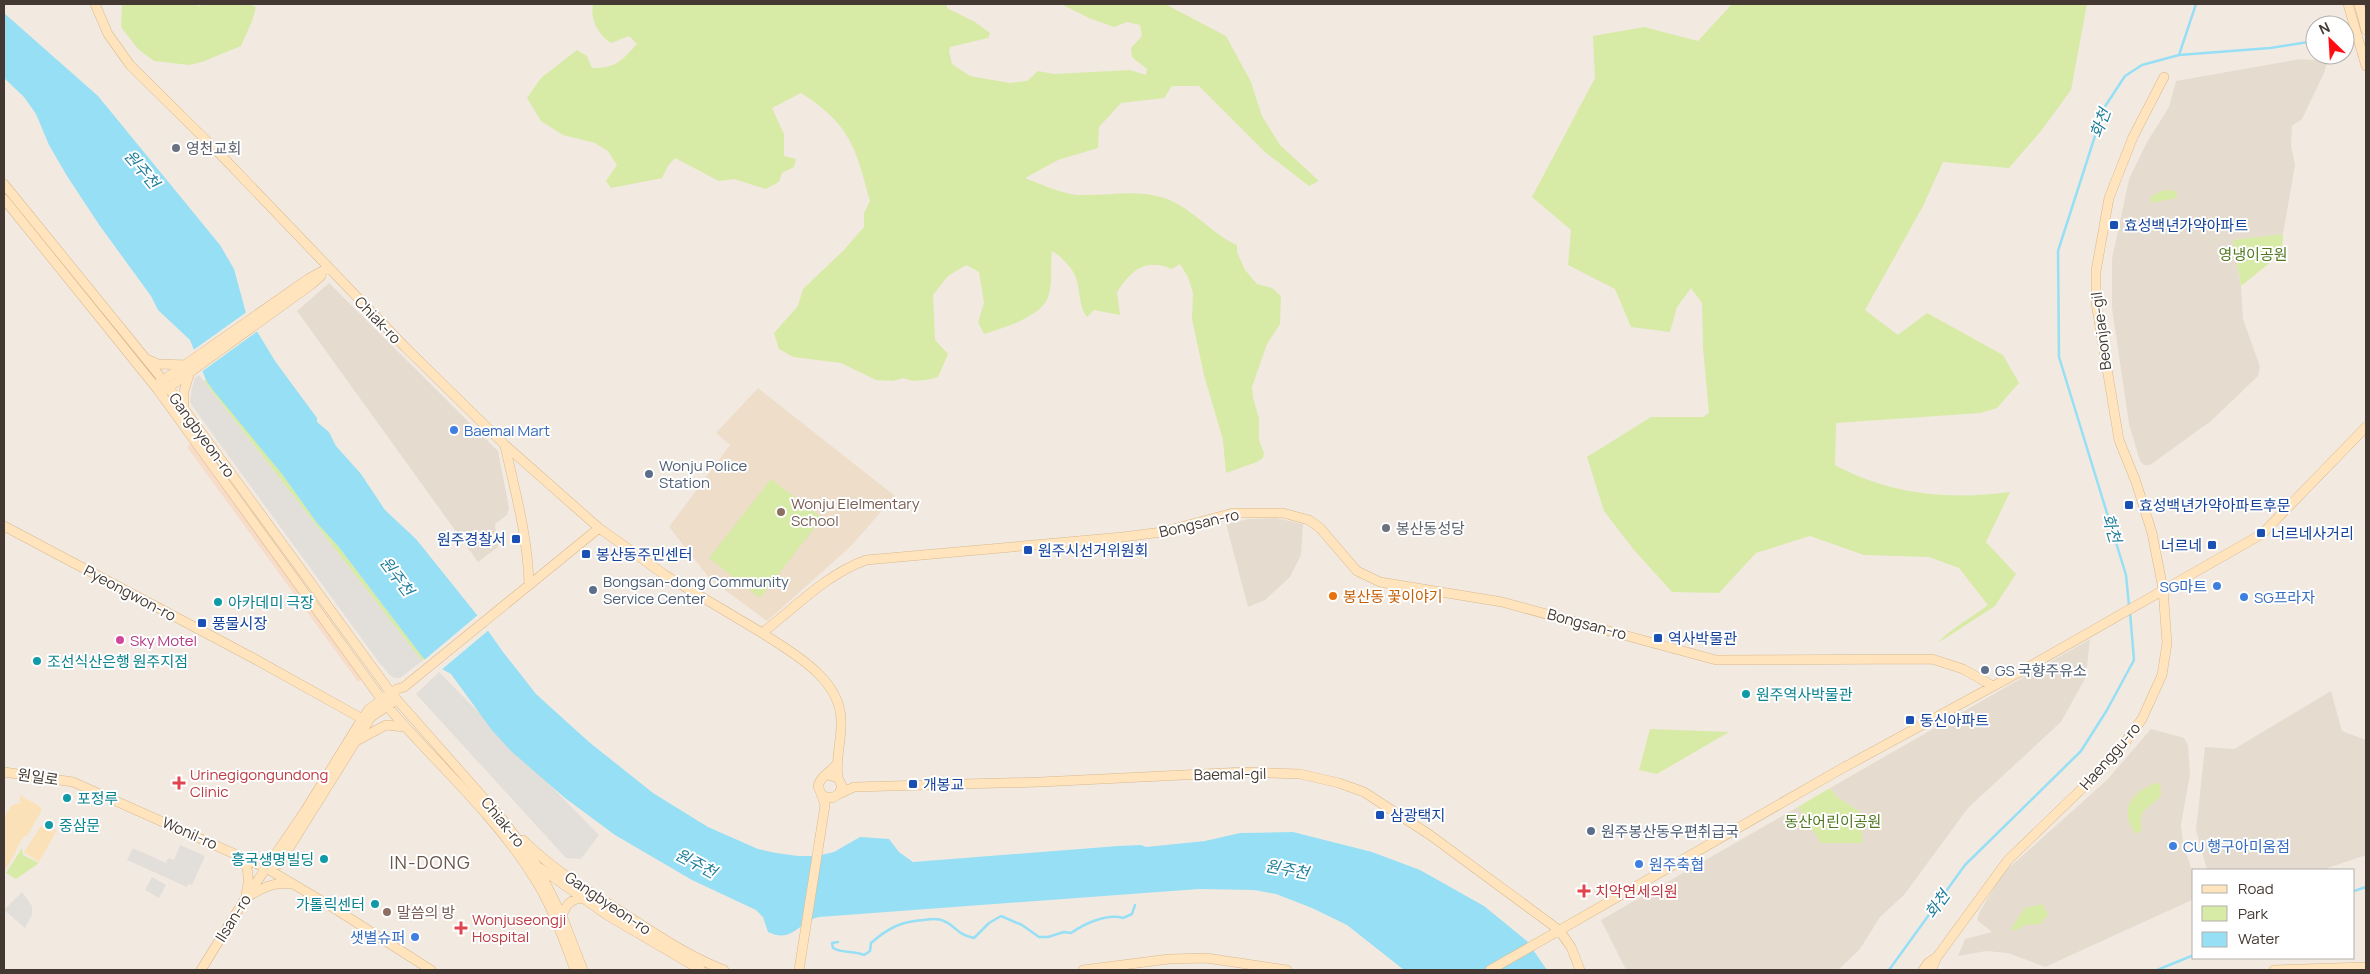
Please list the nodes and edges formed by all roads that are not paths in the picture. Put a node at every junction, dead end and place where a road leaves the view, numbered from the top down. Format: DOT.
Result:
graph roads {
  1 [pos="95,4"];
  2 [pos="2348,4"];
  3 [pos="2359,4"];
  4 [pos="2366,30"];
  5 [pos="2362,44"];
  6 [pos="2366,66"];
  7 [pos="2164,77"];
  8 [pos="4,184"];
  9 [pos="4,198"];
  10 [pos="328,268"];
  11 [pos="143,356"];
  12 [pos="181,373"];
  13 [pos="162,387"];
  14 [pos="184,410"];
  15 [pos="2366,427"];
  16 [pos="505,445"];
  17 [pos="4,526"];
  18 [pos="599,528"];
  19 [pos="529,585"];
  20 [pos="2163,589"];
  21 [pos="762,633"];
  22 [pos="1993,686"];
  23 [pos="394,696"];
  24 [pos="384,703"];
  25 [pos="365,721"];
  26 [pos="404,727"];
  27 [pos="358,740"];
  28 [pos="836,765"];
  29 [pos="4,772"];
  30 [pos="828,775"];
  31 [pos="839,780"];
  32 [pos="854,787"];
  33 [pos="832,799"];
  34 [pos="308,812"];
  35 [pos="503,820"];
  36 [pos="498,828"];
  37 [pos="244,858"];
  38 [pos="537,866"];
  39 [pos="266,868"];
  40 [pos="296,885"];
  41 [pos="583,898"];
  42 [pos="245,899"];
  43 [pos="562,916"];
  44 [pos="1560,930"];
  45 [pos="1938,957"];
  46 [pos="2366,967"];
  47 [pos="201,970"];
  48 [pos="431,970"];
  49 [pos="575,970"];
  50 [pos="583,970"];
  51 [pos="701,970"];
  52 [pos="724,970"];
  53 [pos="799,970"];
  54 [pos="1083,970"];
  55 [pos="1287,970"];
  56 [pos="1490,970"];
  57 [pos="1580,970"];
  58 [pos="1922,970"];
  59 [pos="1931,970"];
  60 [pos="2274,970"];
  1 -- 10 [label="street, Chiak-ro"];
  2 -- 5 [label="street"];
  3 -- 4 [label="street"];
  5 -- 6 [label="street"];
  7 -- 20 [label="street, Beonjae-gil"];
  8 -- 11 [label="street, Gangbyeon-ro"];
  9 -- 13 [label="street, Gangbyeon-ro"];
  10 -- 12 [label="street"];
  10 -- 16 [label="street, Chiak-ro"];
  11 -- 12 [label="street"];
  11 -- 13 [label="street, Gangbyeon-ro"];
  12 -- 13 [label="street"];
  12 -- 14 [label="street"];
  13 -- 14 [label="street, Gangbyeon-ro"];
  13 -- 24 [label="street, Gangbyeon-ro"];
  14 -- 23 [label="street, Gangbyeon-ro"];
  15 -- 20 [label="street"];
  16 -- 18 [label="street, Chiak-ro"];
  16 -- 19 [label="street"];
  17 -- 25 [label="street, Pyeongwon-ro"];
  18 -- 19 [label="street"];
  18 -- 21 [label="street"];
  19 -- 23 [label="street"];
  20 -- 22 [label="street"];
  20 -- 45 [label="street, Haenggu-ro"];
  21 -- 22 [label="street, Bongsan-ro"];
  21 -- 28 [label="street"];
  22 -- 44 [label="street"];
  23 -- 24 [label="street"];
  23 -- 35 [label="street, Chiak-ro"];
  24 -- 25 [label="street"];
  24 -- 26 [label="street, Chiak-ro"];
  25 -- 27 [label="street"];
  25 -- 34 [label="street"];
  26 -- 27 [label="street"];
  26 -- 36 [label="street, Chiak-ro"];
  27 -- 34 [label="street"];
  28 -- 30 [label="street"];
  28 -- 31 [label="street"];
  29 -- 37 [label="street, Wonil-ro"];
  30 -- 31 [label="street"];
  30 -- 33 [label="street"];
  31 -- 32 [label="street"];
  31 -- 33 [label="street"];
  32 -- 33 [label="street"];
  32 -- 44 [label="street, Baemal-gil"];
  33 -- 53 [label="street"];
  34 -- 39 [label="street, Ilsan-ro"];
  35 -- 38 [label="street, Chiak-ro"];
  35 -- 52 [label="street, Gangbyeon-ro"];
  36 -- 38 [label="street, Gangbyeon-ro"];
  36 -- 49 [label="street, Chiak-ro"];
  37 -- 39 [label="street, Wonil-ro"];
  37 -- 42 [label="street"];
  38 -- 41 [label="street, Gangbyeon-ro"];
  38 -- 43 [label="street, Chiak-ro"];
  39 -- 40 [label="street, Wonil-ro"];
  39 -- 42 [label="street, Ilsan-ro"];
  40 -- 42 [label="street"];
  40 -- 48 [label="street, Wonil-ro"];
  41 -- 43 [label="street"];
  41 -- 51 [label="street, Gangbyeon-ro"];
  42 -- 47 [label="street, Ilsan-ro"];
  43 -- 50 [label="street, Chiak-ro"];
  44 -- 56 [label="street"];
  44 -- 57 [label="street, Baemal-gil"];
  45 -- 58 [label="street, Haenggu-ro"];
  45 -- 59 [label="street, Haenggu-ro"];
  46 -- 60 [label="street"];
  54 -- 55 [label="street"];
}
